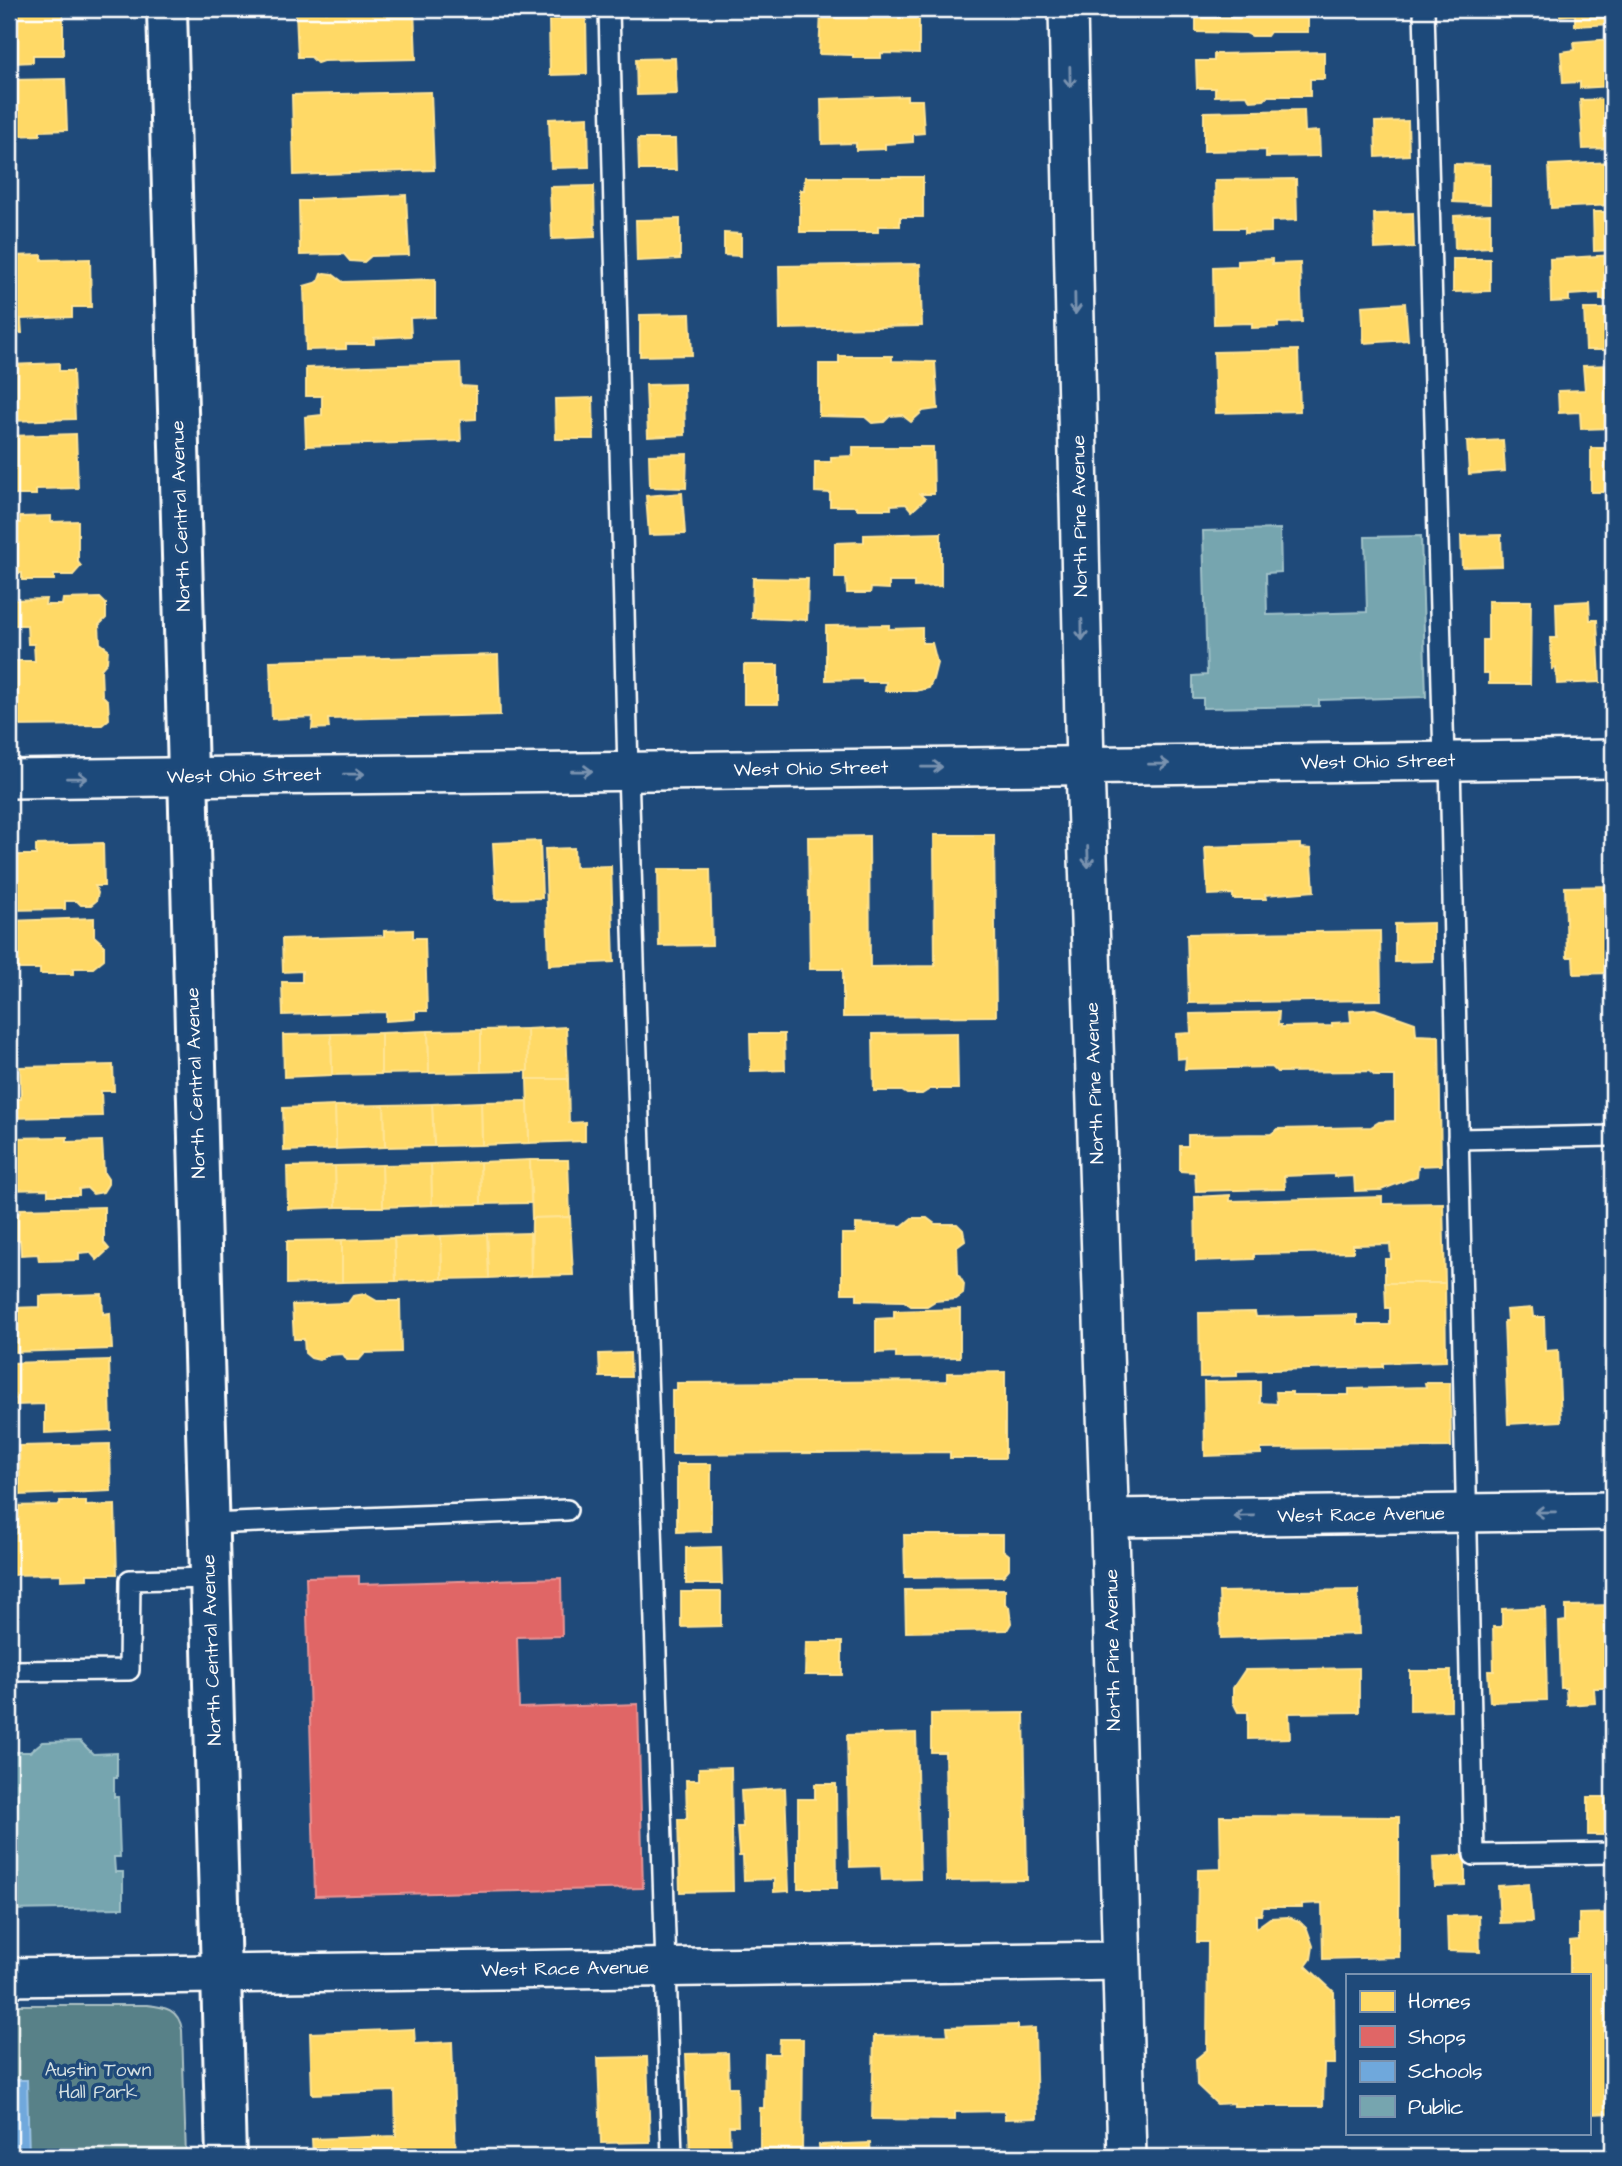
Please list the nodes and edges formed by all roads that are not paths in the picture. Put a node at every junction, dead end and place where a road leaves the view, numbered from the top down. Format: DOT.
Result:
graph roads {
  1 [pos="167,9"];
  2 [pos="609,9"];
  3 [pos="1068,9"];
  4 [pos="1424,9"];
  5 [pos="1613,759"];
  6 [pos="1447,761"];
  7 [pos="1085,765"];
  8 [pos="628,771"];
  9 [pos="188,777"];
  10 [pos="9,779"];
  11 [pos="1613,1136"];
  12 [pos="1458,1139"];
  13 [pos="567,1510"];
  14 [pos="1613,1511"];
  15 [pos="1466,1513"];
  16 [pos="1110,1518"];
  17 [pos="209,1524"];
  18 [pos="210,1578"];
  19 [pos="9,1671"];
  20 [pos="1613,1853"];
  21 [pos="1121,1961"];
  22 [pos="666,1967"];
  23 [pos="221,1974"];
  24 [pos="9,1977"];
  25 [pos="226,2157"];
  26 [pos="672,2157"];
  27 [pos="1127,2157"];
  1 -- 9 [label="street, North Central Avenue"];
  2 -- 8 [label="lane"];
  3 -- 7 [label="street, North Pine Avenue, one-way"];
  4 -- 6 [label="lane"];
  5 -- 6 [label="street, West Ohio Street"];
  7 -- 6 [label="street, West Ohio Street, one-way"];
  6 -- 12 [label="lane"];
  8 -- 7 [label="street, West Ohio Street, one-way"];
  7 -- 16 [label="street, North Pine Avenue, one-way"];
  9 -- 8 [label="street, West Ohio Street, one-way"];
  8 -- 22 [label="lane"];
  10 -- 9 [label="street, West Ohio Street, one-way"];
  9 -- 17 [label="street, North Central Avenue"];
  11 -- 12 [label="lane"];
  12 -- 15 [label="lane"];
  13 -- 17 [label="lane"];
  14 -- 15 [label="street, West Race Avenue, one-way"];
  15 -- 16 [label="street, West Race Avenue, one-way"];
  15 -- 20 [label="lane"];
  16 -- 21 [label="street, North Pine Avenue"];
  17 -- 18 [label="street, North Central Avenue"];
  18 -- 19 [label="lane"];
  18 -- 23 [label="street, North Central Avenue"];
  21 -- 22 [label="street, West Race Avenue"];
  21 -- 27 [label="street, North Pine Avenue"];
  22 -- 23 [label="street, West Race Avenue"];
  22 -- 26 [label="lane"];
  23 -- 24 [label="street, West Race Avenue"];
  23 -- 25 [label="street, North Central Avenue"];
}
